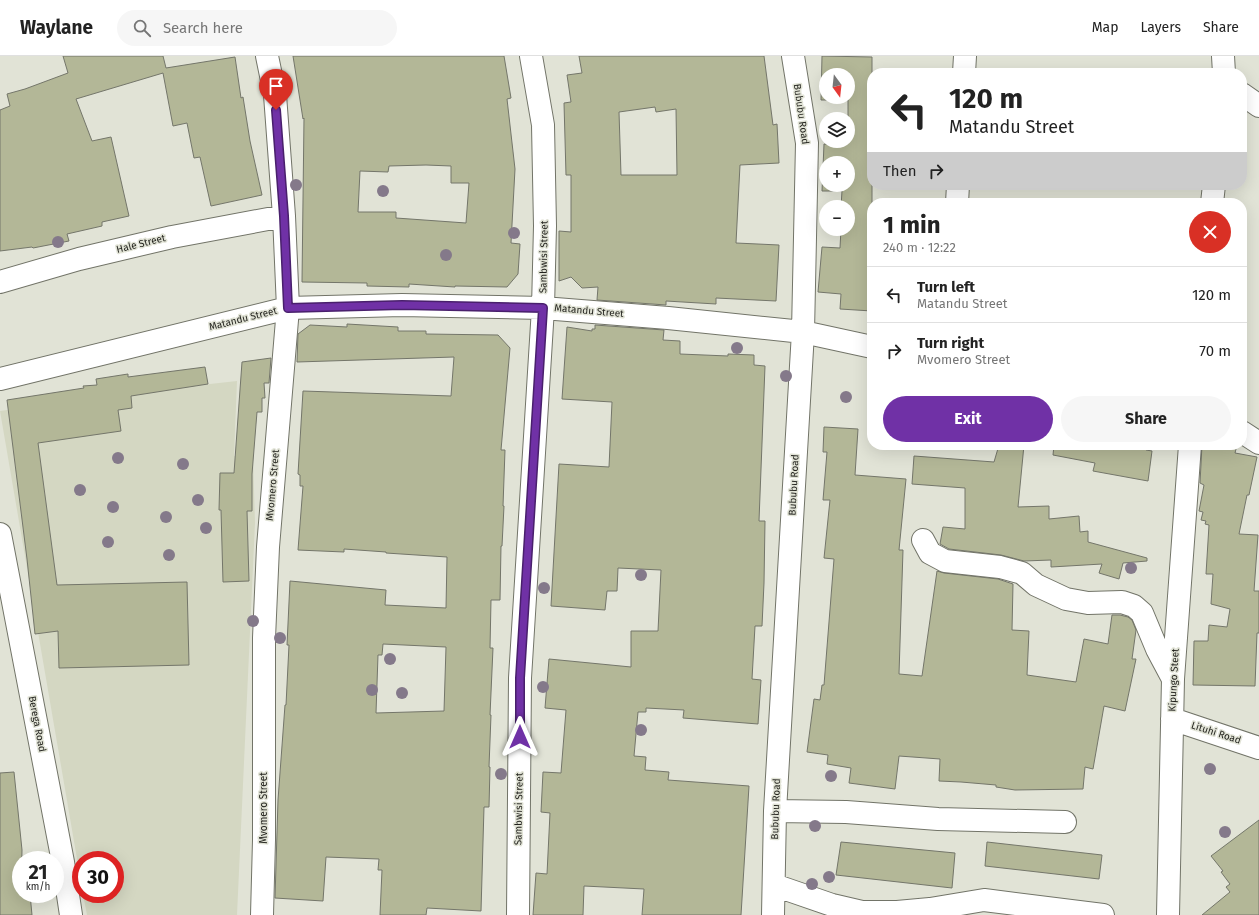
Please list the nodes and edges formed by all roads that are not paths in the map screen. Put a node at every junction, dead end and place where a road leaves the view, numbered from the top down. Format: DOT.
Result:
graph roads {
  1 [pos="267,56"];
  2 [pos="531,56"];
  3 [pos="793,56"];
  4 [pos="965,56"];
  5 [pos="1223,56"];
  6 [pos="964,68"];
  7 [pos="1224,68"];
  8 [pos="1247,98"];
  9 [pos="1259,106"];
  10 [pos="284,216"];
  11 [pos="0,282"];
  12 [pos="288,308"];
  13 [pos="543,308"];
  14 [pos="803,332"];
  15 [pos="867,347"];
  16 [pos="0,378"];
  17 [pos="1247,435"];
  18 [pos="1259,443"];
  19 [pos="1190,450"];
  20 [pos="0,534"];
  21 [pos="923,540"];
  22 [pos="1173,679"];
  23 [pos="1172,719"];
  24 [pos="1259,748"];
  25 [pos="775,811"];
  26 [pos="1065,822"];
  27 [pos="774,885"];
  28 [pos="71,915"];
  29 [pos="262,915"];
  30 [pos="518,915"];
  31 [pos="773,915"];
  32 [pos="1103,915"];
  33 [pos="1168,915"];
  1 -- 10 [label="street, Mvomero Street"];
  2 -- 13 [label="street, Sambwisi Street"];
  3 -- 14 [label="street, Bububu Road"];
  4 -- 6 [label="street"];
  5 -- 7 [label="street"];
  8 -- 9 [label="street"];
  10 -- 11 [label="street, Hale Street"];
  10 -- 12 [label="street, Mvomero Street"];
  12 -- 13 [label="street, Matandu Street"];
  12 -- 16 [label="street, Matandu Street"];
  12 -- 29 [label="street, Mvomero Street"];
  13 -- 14 [label="street, Matandu Street"];
  13 -- 30 [label="street, Sambwisi Street"];
  14 -- 15 [label="street, Matandu Street"];
  14 -- 25 [label="street, Bububu Road"];
  17 -- 18 [label="street"];
  19 -- 22 [label="street, Kipungo Steet"];
  20 -- 28 [label="street, Berega Road"];
  21 -- 22 [label="street"];
  22 -- 23 [label="street, Kipungo Steet"];
  23 -- 24 [label="street, Lituhi Road"];
  23 -- 33 [label="street, Kipungo Steet"];
  25 -- 26 [label="street"];
  25 -- 27 [label="street, Bububu Road"];
  27 -- 31 [label="street, Bububu Road"];
  27 -- 32 [label="street"];
}
